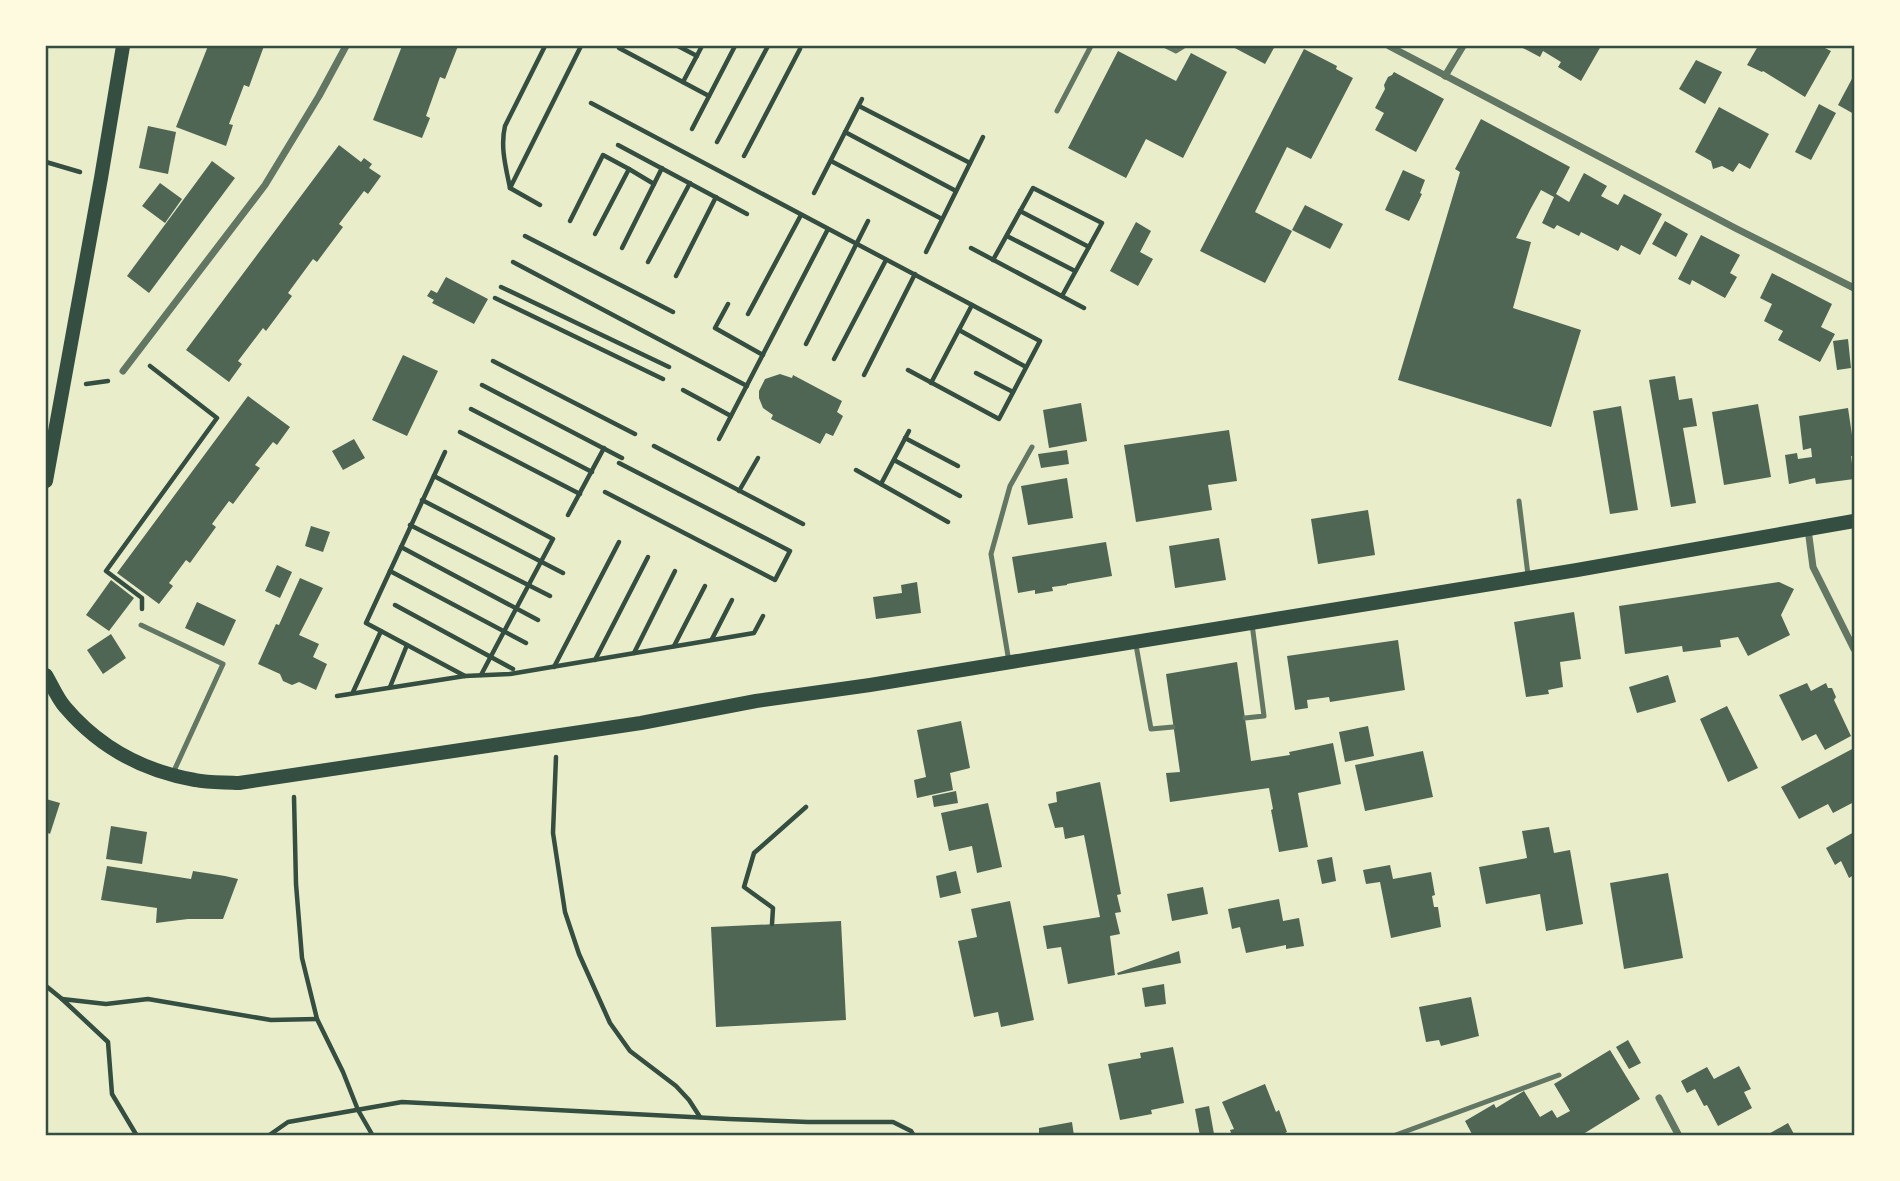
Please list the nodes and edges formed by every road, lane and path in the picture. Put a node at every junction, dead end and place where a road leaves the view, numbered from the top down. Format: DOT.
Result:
graph roads {
  1 [pos="123,46"];
  2 [pos="346,46"];
  3 [pos="545,46"];
  4 [pos="581,46"];
  5 [pos="678,46"];
  6 [pos="702,46"];
  7 [pos="735,46"];
  8 [pos="768,46"];
  9 [pos="1091,46"];
  10 [pos="1166,46"];
  11 [pos="1184,46"];
  12 [pos="1389,46"];
  13 [pos="1463,46"];
  14 [pos="619,48"];
  15 [pos="800,49"];
  16 [pos="697,55"];
  17 [pos="1445,76"];
  18 [pos="683,82"];
  19 [pos="709,96"];
  20 [pos="862,99"];
  21 [pos="591,103"];
  22 [pos="859,106"];
  23 [pos="1057,111"];
  24 [pos="692,129"];
  25 [pos="845,132"];
  26 [pos="983,137"];
  27 [pos="717,142"];
  28 [pos="618,145"];
  29 [pos="744,156"];
  30 [pos="831,161"];
  31 [pos="46,162"];
  32 [pos="970,163"];
  33 [pos="662,168"];
  34 [pos="629,169"];
  35 [pos="102,178"];
  36 [pos="690,183"];
  37 [pos="654,184"];
  38 [pos="510,188"];
  39 [pos="956,191"];
  40 [pos="814,193"];
  41 [pos="716,197"];
  42 [pos="540,205"];
  43 [pos="1020,211"];
  44 [pos="747,215"];
  45 [pos="801,215"];
  46 [pos="942,219"];
  47 [pos="570,221"];
  48 [pos="868,221"];
  49 [pos="828,229"];
  50 [pos="595,234"];
  51 [pos="525,236"];
  52 [pos="1007,236"];
  53 [pos="857,244"];
  54 [pos="1088,247"];
  55 [pos="622,248"];
  56 [pos="971,248"];
  57 [pos="926,252"];
  58 [pos="886,260"];
  59 [pos="993,260"];
  60 [pos="513,262"];
  61 [pos="648,262"];
  62 [pos="1075,271"];
  63 [pos="915,274"];
  64 [pos="676,276"];
  65 [pos="500,287"];
  66 [pos="1854,288"];
  67 [pos="1062,296"];
  68 [pos="495,298"];
  69 [pos="728,303"];
  70 [pos="972,305"];
  71 [pos="1084,308"];
  72 [pos="673,312"];
  73 [pos="748,314"];
  74 [pos="959,330"];
  75 [pos="806,344"];
  76 [pos="135,354"];
  77 [pos="763,355"];
  78 [pos="834,359"];
  79 [pos="492,361"];
  80 [pos="669,367"];
  81 [pos="1026,367"];
  82 [pos="123,370"];
  83 [pos="908,370"];
  84 [pos="976,373"];
  85 [pos="864,375"];
  86 [pos="663,379"];
  87 [pos="931,383"];
  88 [pos="482,385"];
  89 [pos="747,386"];
  90 [pos="63,388"];
  91 [pos="683,390"];
  92 [pos="1013,392"];
  93 [pos="471,409"];
  94 [pos="731,416"];
  95 [pos="909,431"];
  96 [pos="460,432"];
  97 [pos="635,434"];
  98 [pos="905,438"];
  99 [pos="719,439"];
  100 [pos="654,446"];
  101 [pos="1032,447"];
  102 [pos="604,448"];
  103 [pos="445,452"];
  104 [pos="622,458"];
  105 [pos="758,458"];
  106 [pos="894,460"];
  107 [pos="619,463"];
  108 [pos="958,466"];
  109 [pos="856,470"];
  110 [pos="592,472"];
  111 [pos="434,476"];
  112 [pos="46,481"];
  113 [pos="881,484"];
  114 [pos="739,491"];
  115 [pos="605,492"];
  116 [pos="580,494"];
  117 [pos="960,496"];
  118 [pos="422,500"];
  119 [pos="1519,501"];
  120 [pos="568,515"];
  121 [pos="1854,521"];
  122 [pos="948,522"];
  123 [pos="803,524"];
  124 [pos="410,525"];
  125 [pos="1808,529"];
  126 [pos="619,542"];
  127 [pos="401,547"];
  128 [pos="648,557"];
  129 [pos="542,562"];
  130 [pos="390,571"];
  131 [pos="675,571"];
  132 [pos="563,573"];
  133 [pos="1528,578"];
  134 [pos="530,585"];
  135 [pos="705,586"];
  136 [pos="550,596"];
  137 [pos="732,600"];
  138 [pos="395,605"];
  139 [pos="517,609"];
  140 [pos="764,616"];
  141 [pos="538,620"];
  142 [pos="1252,622"];
  143 [pos="141,625"];
  144 [pos="381,631"];
  145 [pos="504,632"];
  146 [pos="712,640"];
  147 [pos="1136,642"];
  148 [pos="526,643"];
  149 [pos="407,645"];
  150 [pos="673,646"];
  151 [pos="1854,649"];
  152 [pos="634,653"];
  153 [pos="491,657"];
  154 [pos="595,660"];
  155 [pos="1009,662"];
  156 [pos="554,667"];
  157 [pos="513,669"];
  158 [pos="46,675"];
  159 [pos="465,676"];
  160 [pos="481,676"];
  161 [pos="389,688"];
  162 [pos="353,693"];
  163 [pos="337,696"];
  164 [pos="1245,718"];
  165 [pos="1173,727"];
  166 [pos="558,735"];
  167 [pos="294,775"];
  168 [pos="172,776"];
  169 [pos="806,807"];
  170 [pos="772,924"];
  171 [pos="46,986"];
  172 [pos="62,999"];
  173 [pos="317,1019"];
  174 [pos="1559,1075"];
  175 [pos="1659,1098"];
  176 [pos="358,1110"];
  177 [pos="700,1116"];
  178 [pos="137,1136"];
  179 [pos="268,1136"];
  180 [pos="373,1136"];
  181 [pos="914,1136"];
  182 [pos="1393,1136"];
  183 [pos="1679,1136"];
  1 -- 35 [label="main road"];
  2 -- 76 [label="street"];
  3 -- 38 [label="path"];
  4 -- 38 [label="path"];
  5 -- 16 [label="path"];
  6 -- 16 [label="path"];
  7 -- 19 [label="path"];
  8 -- 27 [label="path"];
  9 -- 23 [label="lane"];
  10 -- 11 [label="lane"];
  12 -- 17 [label="street"];
  13 -- 17 [label="street"];
  14 -- 18 [label="path"];
  15 -- 29 [label="path"];
  16 -- 18 [label="path"];
  17 -- 66 [label="street"];
  18 -- 19 [label="path"];
  19 -- 24 [label="path"];
  20 -- 22 [label="path"];
  21 -- 45 [label="path"];
  22 -- 25 [label="path"];
  22 -- 32 [label="path"];
  25 -- 30 [label="path"];
  25 -- 39 [label="path"];
  26 -- 32 [label="path"];
  28 -- 33 [label="path"];
  30 -- 40 [label="path"];
  30 -- 46 [label="path"];
  31 -- 35 [label="path"];
  32 -- 39 [label="path"];
  33 -- 36 [label="path"];
  33 -- 37 [label="path"];
  34 -- 37 [label="path"];
  34 -- 47 [label="path"];
  34 -- 50 [label="path"];
  35 -- 90 [label="main road"];
  36 -- 41 [label="path"];
  36 -- 61 [label="path"];
  37 -- 55 [label="path"];
  38 -- 42 [label="path"];
  39 -- 46 [label="path"];
  41 -- 44 [label="path"];
  41 -- 64 [label="path"];
  43 -- 52 [label="path"];
  43 -- 54 [label="path"];
  43 -- 54 [label="path"];
  45 -- 49 [label="path"];
  45 -- 73 [label="path"];
  46 -- 57 [label="path"];
  48 -- 53 [label="path"];
  49 -- 53 [label="path"];
  49 -- 77 [label="path"];
  51 -- 72 [label="path"];
  52 -- 59 [label="path"];
  52 -- 62 [label="path"];
  53 -- 58 [label="path"];
  53 -- 75 [label="path"];
  54 -- 62 [label="path"];
  56 -- 59 [label="path"];
  58 -- 63 [label="path"];
  58 -- 78 [label="path"];
  59 -- 67 [label="path"];
  60 -- 89 [label="path"];
  62 -- 67 [label="path"];
  63 -- 70 [label="path"];
  63 -- 85 [label="path"];
  65 -- 80 [label="path"];
  67 -- 71 [label="path"];
  68 -- 86 [label="path"];
  69 -- 77 [label="path"];
  70 -- 74 [label="path"];
  70 -- 81 [label="path"];
  74 -- 81 [label="path"];
  74 -- 87 [label="path"];
  76 -- 82 [label="street"];
  76 -- 143 [label="path"];
  77 -- 89 [label="path"];
  79 -- 97 [label="path"];
  81 -- 92 [label="path"];
  82 -- 90 [label="path"];
  83 -- 87 [label="path"];
  84 -- 92 [label="path"];
  87 -- 92 [label="path"];
  88 -- 102 [label="path"];
  89 -- 94 [label="path"];
  90 -- 112 [label="main road"];
  91 -- 94 [label="path"];
  93 -- 110 [label="path"];
  94 -- 99 [label="path"];
  95 -- 98 [label="path"];
  96 -- 116 [label="path"];
  98 -- 106 [label="path"];
  98 -- 108 [label="path"];
  100 -- 114 [label="path"];
  101 -- 155 [label="lane"];
  102 -- 104 [label="path"];
  102 -- 110 [label="path"];
  103 -- 111 [label="path"];
  105 -- 114 [label="path"];
  106 -- 113 [label="path"];
  106 -- 117 [label="path"];
  107 -- 115 [label="path"];
  109 -- 113 [label="path"];
  110 -- 116 [label="path"];
  111 -- 118 [label="path"];
  111 -- 129 [label="path"];
  113 -- 122 [label="path"];
  114 -- 123 [label="path"];
  116 -- 120 [label="path"];
  118 -- 124 [label="path"];
  118 -- 129 [label="path"];
  119 -- 133 [label="lane"];
  121 -- 125 [label="main road"];
  124 -- 127 [label="path"];
  124 -- 134 [label="path"];
  125 -- 133 [label="main road"];
  125 -- 151 [label="street"];
  126 -- 156 [label="path"];
  127 -- 130 [label="path"];
  127 -- 139 [label="path"];
  128 -- 154 [label="path"];
  129 -- 132 [label="path"];
  129 -- 134 [label="path"];
  130 -- 144 [label="path"];
  130 -- 145 [label="path"];
  131 -- 152 [label="path"];
  133 -- 142 [label="main road"];
  134 -- 136 [label="path"];
  134 -- 139 [label="path"];
  135 -- 150 [label="path"];
  137 -- 146 [label="path"];
  138 -- 153 [label="path"];
  139 -- 141 [label="path"];
  139 -- 145 [label="path"];
  140 -- 146 [label="path"];
  142 -- 147 [label="main road"];
  142 -- 164 [label="lane"];
  143 -- 168 [label="lane"];
  144 -- 149 [label="path"];
  144 -- 162 [label="path"];
  145 -- 148 [label="path"];
  145 -- 153 [label="path"];
  146 -- 150 [label="path"];
  147 -- 155 [label="main road"];
  147 -- 165 [label="lane"];
  149 -- 159 [label="path"];
  149 -- 161 [label="path"];
  150 -- 152 [label="path"];
  152 -- 154 [label="path"];
  153 -- 157 [label="path"];
  153 -- 160 [label="path"];
  154 -- 156 [label="path"];
  155 -- 166 [label="main road"];
  156 -- 160 [label="path"];
  158 -- 168 [label="main road"];
  159 -- 160 [label="path"];
  159 -- 161 [label="path"];
  161 -- 162 [label="path"];
  162 -- 163 [label="path"];
  166 -- 167 [label="main road"];
  166 -- 177 [label="path"];
  167 -- 168 [label="main road"];
  167 -- 173 [label="path"];
  169 -- 170 [label="path"];
  171 -- 172 [label="path"];
  172 -- 173 [label="path"];
  172 -- 178 [label="path"];
  173 -- 176 [label="path"];
  174 -- 182 [label="lane"];
  175 -- 183 [label="street"];
  176 -- 177 [label="path"];
  176 -- 179 [label="path"];
  176 -- 180 [label="path"];
  177 -- 181 [label="path"];
}
